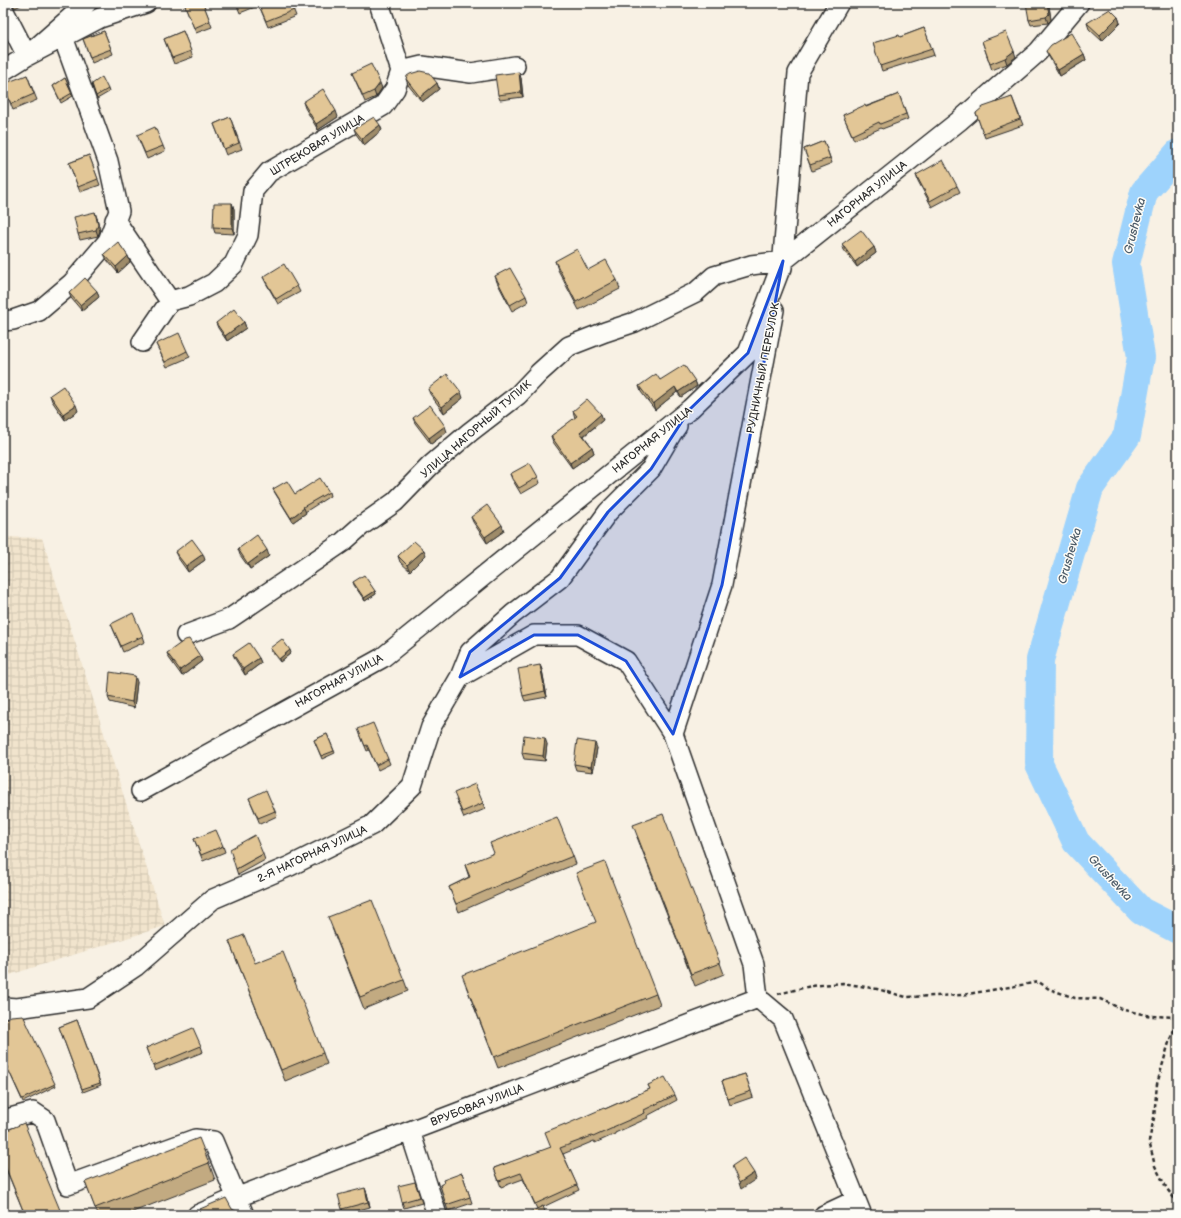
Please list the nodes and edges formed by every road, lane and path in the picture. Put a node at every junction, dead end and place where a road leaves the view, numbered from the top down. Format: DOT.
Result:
graph roads {
  1 [pos="87,3"];
  2 [pos="146,3"];
  3 [pos="379,3"];
  4 [pos="839,3"];
  5 [pos="1079,3"];
  6 [pos="3,10"];
  7 [pos="62,37"];
  8 [pos="27,56"];
  9 [pos="515,66"];
  10 [pos="3,71"];
  11 [pos="401,71"];
  12 [pos="115,220"];
  13 [pos="783,261"];
  14 [pos="170,302"];
  15 [pos="3,321"];
  16 [pos="142,342"];
  17 [pos="690,409"];
  18 [pos="186,635"];
  19 [pos="460,678"];
  20 [pos="673,734"];
  21 [pos="141,791"];
  22 [pos="758,998"];
  23 [pos="3,1007"];
  24 [pos="1178,1016"];
  25 [pos="1178,1023"];
  26 [pos="3,1120"];
  27 [pos="410,1131"];
  28 [pos="238,1197"];
  29 [pos="1178,1203"];
  30 [pos="859,1208"];
  31 [pos="197,1215"];
  32 [pos="244,1215"];
  33 [pos="437,1215"];
  34 [pos="824,1215"];
  1 -- 8 [label="street"];
  2 -- 7 [label="street"];
  3 -- 11 [label="street"];
  4 -- 13 [label="street, РУДНИЧНЫЙ ПЕРЕУЛОК"];
  5 -- 13 [label="street, НАГОРНАЯ УЛИЦА"];
  6 -- 8 [label="street"];
  7 -- 8 [label="street"];
  7 -- 12 [label="street"];
  8 -- 10 [label="street"];
  9 -- 11 [label="street"];
  11 -- 14 [label="street, ШТРЕКОВАЯ УЛИЦА"];
  12 -- 14 [label="street"];
  12 -- 15 [label="street"];
  13 -- 17 [label="street, НАГОРНАЯ УЛИЦА"];
  13 -- 18 [label="street, УЛИЦА НАГОРНЫЙ ТУПИК"];
  13 -- 20 [label="street, РУДНИЧНЫЙ ПЕРЕУЛОК"];
  14 -- 16 [label="street"];
  17 -- 19 [label="street"];
  17 -- 21 [label="street, НАГОРНАЯ УЛИЦА"];
  19 -- 20 [label="street, 2-Я НАГОРНАЯ УЛИЦА"];
  19 -- 23 [label="street, 2-Я НАГОРНАЯ УЛИЦА"];
  20 -- 22 [label="street"];
  22 -- 24 [label="path"];
  22 -- 27 [label="street, ВРУБОВАЯ УЛИЦА"];
  22 -- 30 [label="street"];
  25 -- 29 [label="path"];
  26 -- 28 [label="street"];
  27 -- 28 [label="street, ВРУБОВАЯ УЛИЦА"];
  27 -- 33 [label="street"];
  28 -- 31 [label="street, ВРУБОВАЯ УЛИЦА"];
  28 -- 32 [label="street"];
  30 -- 34 [label="street"];
}
